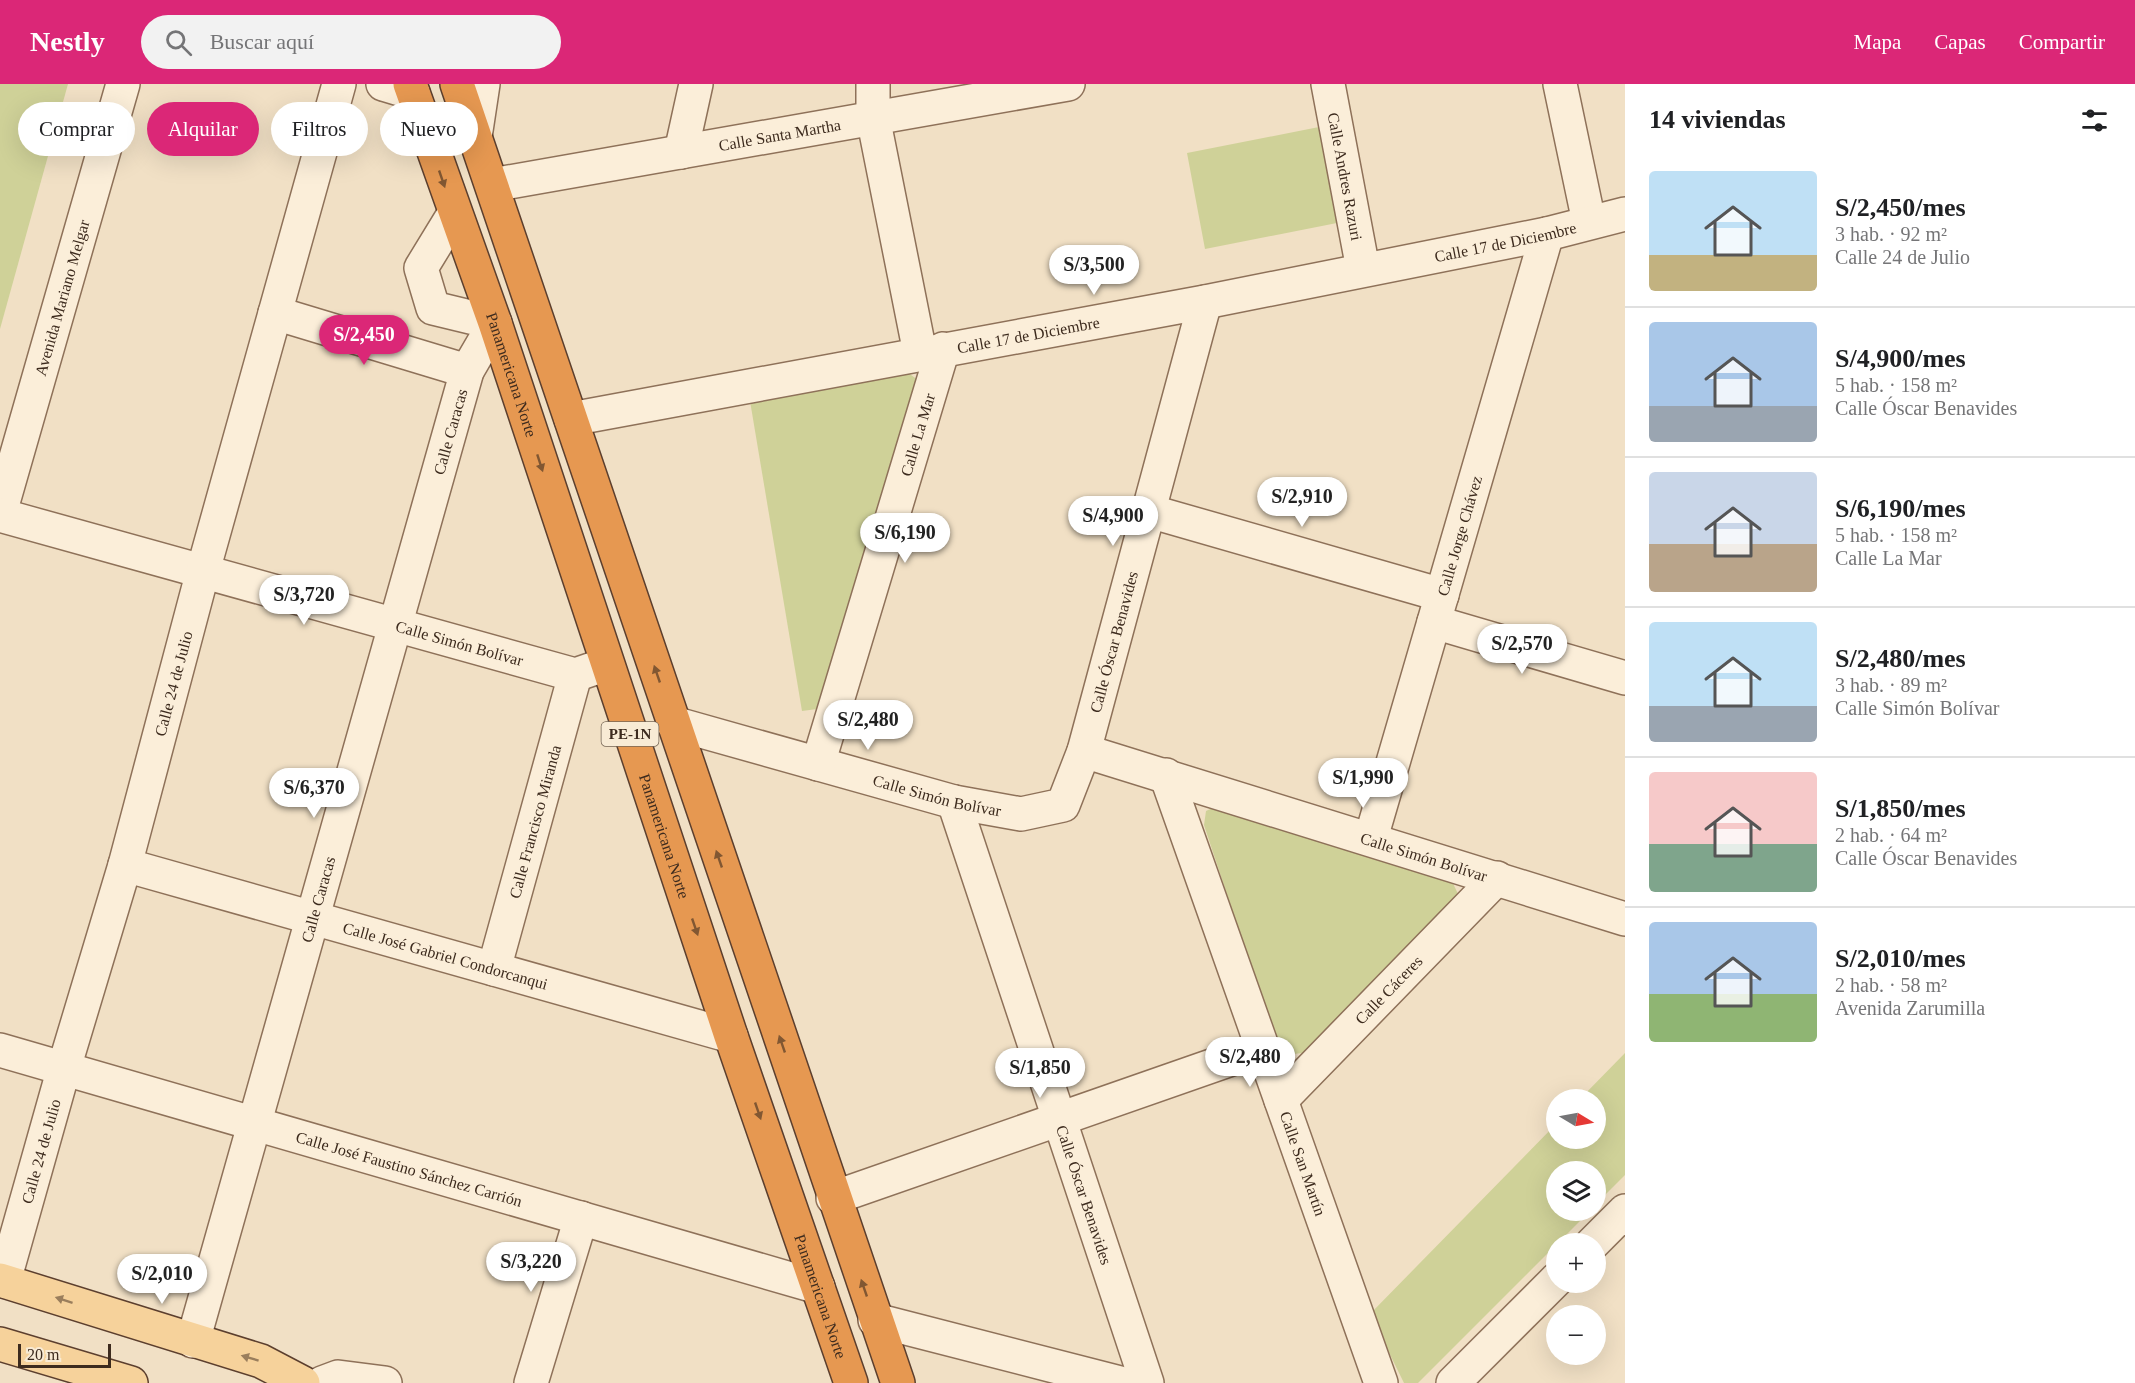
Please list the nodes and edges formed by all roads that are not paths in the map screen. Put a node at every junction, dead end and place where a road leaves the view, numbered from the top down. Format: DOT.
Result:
graph roads {
  1 [pos="123,84"];
  2 [pos="339,84"];
  3 [pos="457,84"];
  4 [pos="483,84"];
  5 [pos="696,84"];
  6 [pos="873,84"];
  7 [pos="1068,84"];
  8 [pos="1328,84"];
  9 [pos="1560,84"];
  10 [pos="402,87"];
  11 [pos="463,102"];
  12 [pos="478,113"];
  13 [pos="873,117"];
  14 [pos="478,148"];
  15 [pos="681,152"];
  16 [pos="492,185"];
  17 [pos="454,214"];
  18 [pos="1625,214"];
  19 [pos="1589,222"];
  20 [pos="1547,234"];
  21 [pos="1363,269"];
  22 [pos="1205,303"];
  23 [pos="275,313"];
  24 [pos="495,323"];
  25 [pos="932,351"];
  26 [pos="467,371"];
  27 [pos="571,419"];
  28 [pos="1149,511"];
  29 [pos="0,514"];
  30 [pos="203,571"];
  31 [pos="1438,609"];
  32 [pos="395,625"];
  33 [pos="607,664"];
  34 [pos="575,675"];
  35 [pos="1625,678"];
  36 [pos="674,723"];
  37 [pos="1084,751"];
  38 [pos="818,764"];
  39 [pos="1166,775"];
  40 [pos="954,802"];
  41 [pos="1063,804"];
  42 [pos="1371,838"];
  43 [pos="125,865"];
  44 [pos="1497,878"];
  45 [pos="313,918"];
  46 [pos="1625,919"];
  47 [pos="494,969"];
  48 [pos="731,1036"];
  49 [pos="1263,1048"];
  50 [pos="0,1050"];
  51 [pos="64,1068"];
  52 [pos="1281,1100"];
  53 [pos="1059,1119"];
  54 [pos="255,1124"];
  55 [pos="833,1198"];
  56 [pos="1625,1211"];
  57 [pos="580,1218"];
  58 [pos="1603,1233"];
  59 [pos="2,1281"];
  60 [pos="818,1287"];
  61 [pos="1546,1290"];
  62 [pos="875,1320"];
  63 [pos="193,1341"];
  64 [pos="0,1344"];
  65 [pos="131,1383"];
  66 [pos="303,1383"];
  67 [pos="322,1383"];
  68 [pos="385,1383"];
  69 [pos="531,1383"];
  70 [pos="851,1383"];
  71 [pos="898,1383"];
  72 [pos="1120,1383"];
  73 [pos="1147,1383"];
  74 [pos="1381,1383"];
  75 [pos="1453,1383"];
  1 -- 29 [label="street, Avenida Mariano Melgar"];
  2 -- 23 [label="street, Calle 24 de Julio"];
  3 -- 11 [label="highway, PE-1N"];
  4 -- 12 [label="street"];
  5 -- 15 [label="street"];
  6 -- 13 [label="street, Calle La Mar"];
  7 -- 13 [label="street, Calle Santa Martha"];
  8 -- 21 [label="street, Calle Andres Razuri"];
  9 -- 19 [label="street"];
  10 -- 17 [label="highway, Panamericana Norte / PE-1N, one-way"];
  13 -- 15 [label="street, Calle Santa Martha"];
  13 -- 25 [label="street, Calle La Mar"];
  14 -- 16 [label="highway, PE-1N"];
  15 -- 16 [label="street, Calle Santa Martha"];
  16 -- 27 [label="highway, PE-1N"];
  17 -- 24 [label="highway, Panamericana Norte / PE-1N"];
  17 -- 24 [label="street"];
  18 -- 19 [label="street, Calle 17 de Diciembre"];
  19 -- 20 [label="street, Calle 17 de Diciembre"];
  20 -- 21 [label="street, Calle 17 de Diciembre"];
  20 -- 31 [label="street, Calle Jorge Chávez"];
  21 -- 22 [label="street, Calle 17 de Diciembre"];
  22 -- 25 [label="street, Calle 17 de Diciembre"];
  22 -- 28 [label="street, Calle Óscar Benavides"];
  23 -- 26 [label="street"];
  23 -- 30 [label="street, Calle 24 de Julio"];
  24 -- 26 [label="street, Calle Caracas"];
  24 -- 33 [label="highway, Panamericana Norte / PE-1N, one-way"];
  25 -- 27 [label="street, Calle 17 de Diciembre"];
  25 -- 38 [label="street, Calle La Mar"];
  26 -- 32 [label="street, Calle Caracas"];
  36 -- 27 [label="highway, PE-1N, one-way"];
  28 -- 31 [label="street"];
  28 -- 37 [label="street, Calle Óscar Benavides"];
  29 -- 30 [label="street, Calle Simón Bolívar"];
  30 -- 32 [label="street, Calle Simón Bolívar"];
  30 -- 43 [label="street, Calle 24 de Julio"];
  31 -- 35 [label="street"];
  31 -- 42 [label="street, Calle Jorge Chávez"];
  32 -- 34 [label="street, Calle Simón Bolívar"];
  32 -- 45 [label="street, Calle Caracas"];
  33 -- 34 [label="street"];
  33 -- 48 [label="highway, Panamericana Norte / PE-1N, one-way"];
  34 -- 47 [label="street, Calle Francisco Miranda"];
  36 -- 38 [label="street, Calle Simón Bolívar"];
  55 -- 36 [label="highway, PE-1N, one-way"];
  37 -- 39 [label="street, Calle Simón Bolívar"];
  37 -- 41 [label="street, Calle Óscar Benavides"];
  38 -- 40 [label="street, Calle Simón Bolívar"];
  39 -- 42 [label="street, Calle Simón Bolívar"];
  39 -- 49 [label="street, Calle San Martín"];
  40 -- 41 [label="street, Calle Simón Bolívar"];
  40 -- 53 [label="street, Calle Óscar Benavides"];
  42 -- 44 [label="street, Calle Simón Bolívar"];
  43 -- 45 [label="street, Calle José Gabriel Condorcanqui"];
  43 -- 51 [label="street, Calle 24 de Julio"];
  44 -- 46 [label="street, Calle Simón Bolívar"];
  44 -- 52 [label="street, Calle Cáceres"];
  45 -- 47 [label="street, Calle José Gabriel Condorcanqui"];
  45 -- 54 [label="street, Calle Caracas"];
  47 -- 48 [label="street, Calle José Gabriel Condorcanqui"];
  48 -- 60 [label="highway, Panamericana Norte / PE-1N, one-way"];
  49 -- 52 [label="street, Calle San Martín"];
  49 -- 53 [label="street"];
  50 -- 51 [label="street, Calle José Faustino Sánchez Carrión"];
  51 -- 54 [label="street, Calle José Faustino Sánchez Carrión"];
  51 -- 59 [label="street, Calle 24 de Julio"];
  52 -- 74 [label="street, Calle San Martín"];
  53 -- 55 [label="street"];
  53 -- 73 [label="street, Calle Óscar Benavides"];
  54 -- 57 [label="street, Calle José Faustino Sánchez Carrión"];
  54 -- 63 [label="street, Calle Caracas"];
  62 -- 55 [label="highway, PE-1N, one-way"];
  56 -- 58 [label="street"];
  57 -- 60 [label="street, Calle José Faustino Sánchez Carrión"];
  57 -- 69 [label="street"];
  63 -- 59 [label="main road, one-way"];
  60 -- 70 [label="highway, Panamericana Norte / PE-1N"];
  61 -- 75 [label="street"];
  62 -- 71 [label="highway, PE-1N"];
  62 -- 72 [label="street"];
  66 -- 63 [label="main road, one-way"];
  64 -- 65 [label="main road"];
  67 -- 68 [label="street"];
}
